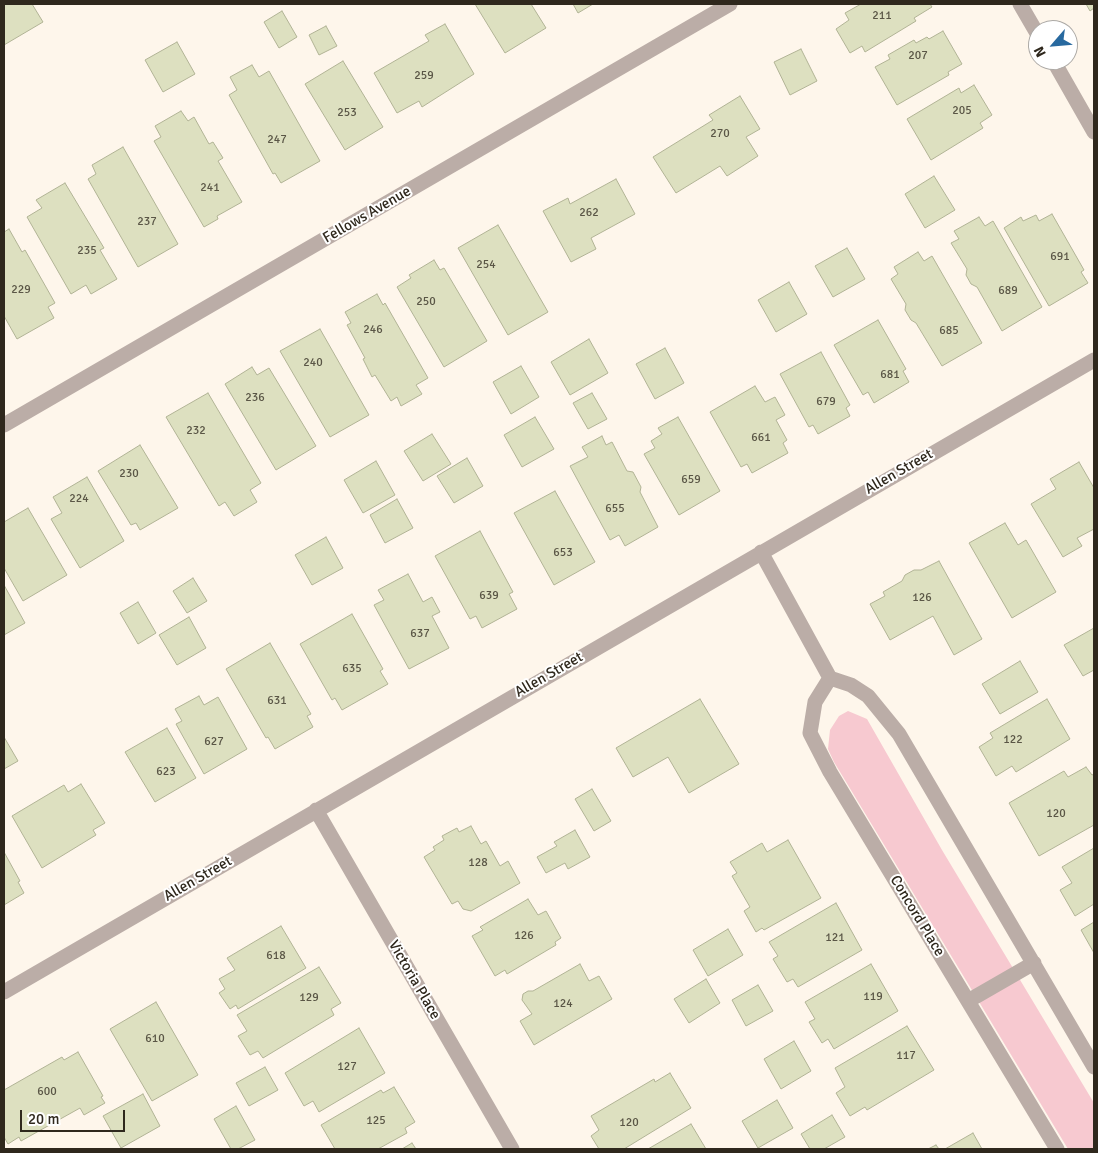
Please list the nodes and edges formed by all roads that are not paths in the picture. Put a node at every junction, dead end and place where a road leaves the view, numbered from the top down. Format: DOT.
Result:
graph roads {
  1 [pos="730,4"];
  2 [pos="1020,4"];
  3 [pos="1029,20"];
  4 [pos="1059,70"];
  5 [pos="1094,132"];
  6 [pos="1094,360"];
  7 [pos="4,426"];
  8 [pos="761,552"];
  9 [pos="830,678"];
  10 [pos="316,810"];
  11 [pos="1034,964"];
  12 [pos="4,992"];
  13 [pos="968,1001"];
  14 [pos="1094,1067"];
  15 [pos="512,1149"];
  16 [pos="1057,1149"];
  1 -- 7 [label="street, Fellows Avenue"];
  2 -- 3 [label="street"];
  4 -- 5 [label="street"];
  6 -- 8 [label="street, Allen Street"];
  8 -- 9 [label="street"];
  8 -- 10 [label="street, Allen Street"];
  9 -- 11 [label="street"];
  9 -- 13 [label="street, Concord Place"];
  10 -- 12 [label="street, Allen Street"];
  10 -- 15 [label="street, Victoria Place"];
  11 -- 13 [label="street"];
  11 -- 14 [label="street"];
  13 -- 16 [label="street, Concord Place"];
}
